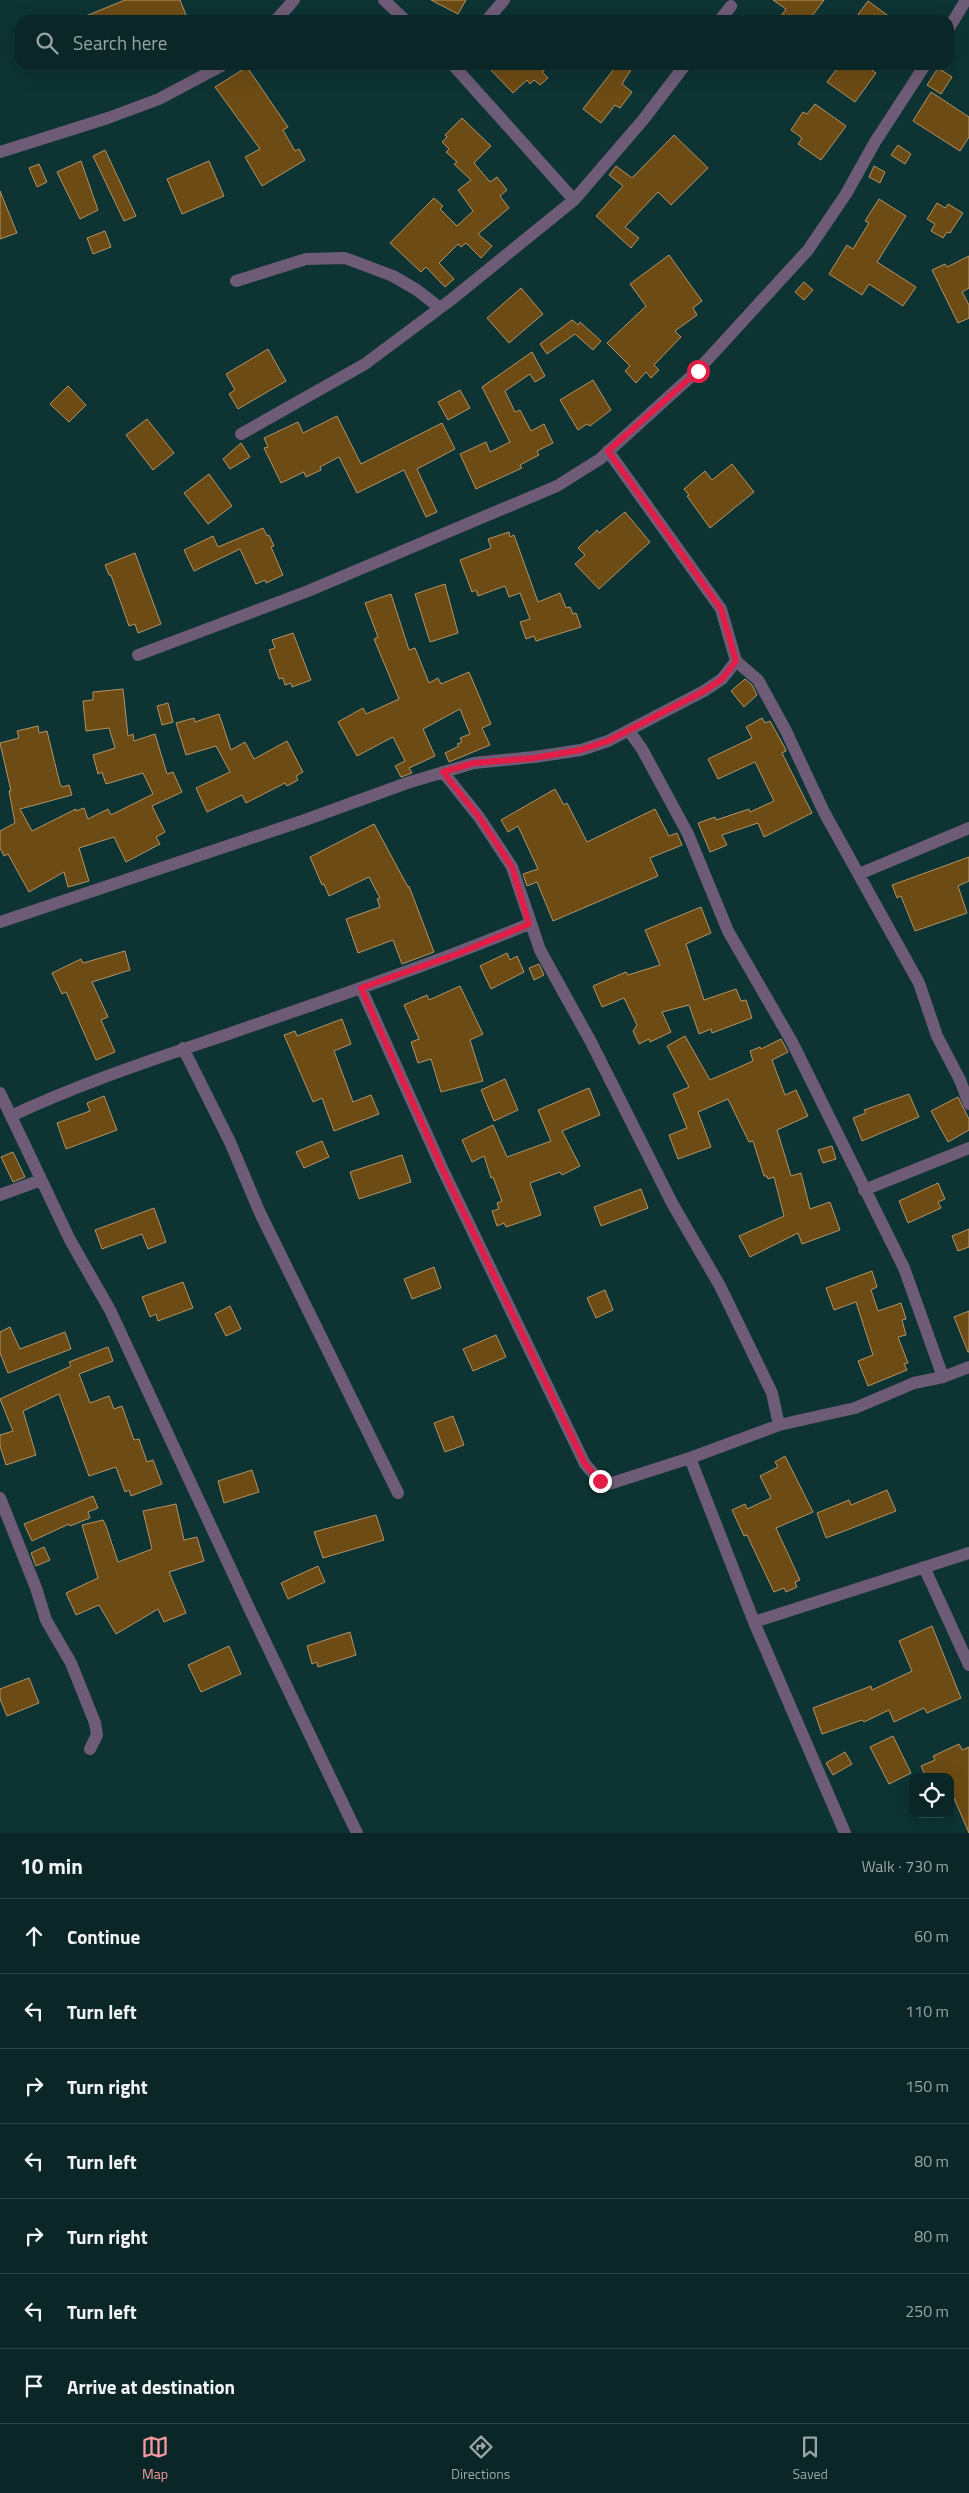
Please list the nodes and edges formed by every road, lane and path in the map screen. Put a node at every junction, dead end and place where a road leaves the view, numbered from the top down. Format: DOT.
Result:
graph roads {
  1 [pos="294,0"];
  2 [pos="384,0"];
  3 [pos="504,0"];
  4 [pos="966,0"];
  5 [pos="731,6"];
  6 [pos="280,15"];
  7 [pos="400,15"];
  8 [pos="491,15"];
  9 [pos="724,15"];
  10 [pos="954,20"];
  11 [pos="214,70"];
  12 [pos="457,70"];
  13 [pos="681,70"];
  14 [pos="922,70"];
  15 [pos="0,152"];
  16 [pos="574,200"];
  17 [pos="236,281"];
  18 [pos="440,308"];
  19 [pos="242,434"];
  20 [pos="608,451"];
  21 [pos="138,654"];
  22 [pos="736,661"];
  23 [pos="630,731"];
  24 [pos="443,772"];
  25 [pos="969,828"];
  26 [pos="859,874"];
  27 [pos="0,922"];
  28 [pos="529,924"];
  29 [pos="361,988"];
  30 [pos="183,1048"];
  31 [pos="0,1093"];
  32 [pos="969,1104"];
  33 [pos="11,1116"];
  34 [pos="969,1148"];
  35 [pos="42,1180"];
  36 [pos="864,1190"];
  37 [pos="0,1195"];
  38 [pos="969,1367"];
  39 [pos="943,1377"];
  40 [pos="779,1425"];
  41 [pos="690,1458"];
  42 [pos="398,1493"];
  43 [pos="0,1498"];
  44 [pos="969,1553"];
  45 [pos="924,1567"];
  46 [pos="754,1622"];
  47 [pos="969,1665"];
  48 [pos="90,1749"];
  49 [pos="357,1833"];
  50 [pos="845,1833"];
  1 -- 6 [label="street"];
  2 -- 7 [label="street"];
  3 -- 8 [label="street"];
  4 -- 10 [label="street"];
  5 -- 9 [label="street"];
  11 -- 15 [label="street"];
  12 -- 16 [label="street"];
  13 -- 16 [label="street"];
  14 -- 20 [label="street"];
  16 -- 18 [label="street"];
  17 -- 18 [label="street"];
  18 -- 19 [label="street"];
  20 -- 21 [label="street"];
  20 -- 22 [label="street"];
  22 -- 23 [label="street"];
  22 -- 26 [label="street"];
  23 -- 24 [label="street"];
  23 -- 36 [label="street"];
  24 -- 27 [label="street"];
  24 -- 28 [label="street"];
  25 -- 26 [label="street"];
  26 -- 32 [label="street"];
  28 -- 29 [label="street"];
  28 -- 40 [label="street"];
  29 -- 30 [label="street"];
  29 -- 41 [label="street"];
  30 -- 33 [label="street"];
  30 -- 42 [label="street"];
  31 -- 33 [label="street"];
  33 -- 35 [label="street"];
  34 -- 36 [label="street"];
  35 -- 37 [label="street"];
  35 -- 49 [label="street"];
  36 -- 39 [label="street"];
  38 -- 39 [label="street"];
  39 -- 40 [label="street"];
  40 -- 41 [label="street"];
  41 -- 46 [label="street"];
  43 -- 48 [label="street"];
  44 -- 45 [label="street"];
  45 -- 46 [label="street"];
  45 -- 47 [label="street"];
  46 -- 50 [label="street"];
}
